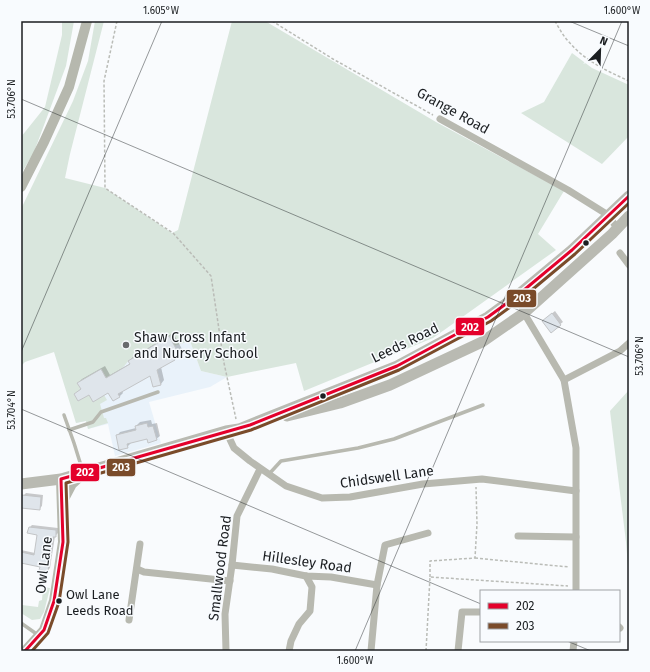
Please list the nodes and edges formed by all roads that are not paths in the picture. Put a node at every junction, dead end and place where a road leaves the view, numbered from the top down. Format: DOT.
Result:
graph roads {
  1 [pos="87,21"];
  2 [pos="440,119"];
  3 [pos="21,187"];
  4 [pos="629,196"];
  5 [pos="608,215"];
  6 [pos="629,216"];
  7 [pos="618,228"];
  8 [pos="620,254"];
  9 [pos="629,264"];
  10 [pos="518,296"];
  11 [pos="524,313"];
  12 [pos="629,343"];
  13 [pos="564,380"];
  14 [pos="158,392"];
  15 [pos="483,405"];
  16 [pos="64,415"];
  17 [pos="250,425"];
  18 [pos="69,430"];
  19 [pos="226,431"];
  20 [pos="260,468"];
  21 [pos="84,473"];
  22 [pos="268,474"];
  23 [pos="61,479"];
  24 [pos="21,484"];
  25 [pos="576,491"];
  26 [pos="62,502"];
  27 [pos="428,533"];
  28 [pos="518,536"];
  29 [pos="576,538"];
  30 [pos="140,544"];
  31 [pos="232,565"];
  32 [pos="136,568"];
  33 [pos="306,576"];
  34 [pos="230,581"];
  35 [pos="378,585"];
  36 [pos="576,589"];
  37 [pos="480,612"];
  38 [pos="129,620"];
  39 [pos="21,623"];
  40 [pos="39,636"];
  41 [pos="29,650"];
  42 [pos="226,651"];
  43 [pos="289,651"];
  44 [pos="371,651"];
  45 [pos="458,651"];
  1 -- 3 [label="main road"];
  2 -- 5 [label="street, Grange Road"];
  4 -- 5 [label="main road, Leeds Road"];
  5 -- 7 [label="street, Grange Road"];
  5 -- 10 [label="main road, Leeds Road"];
  6 -- 7 [label="main road, Leeds Road"];
  7 -- 11 [label="main road, Leeds Road"];
  8 -- 9 [label="street"];
  10 -- 11 [label="street"];
  10 -- 17 [label="main road, Leeds Road"];
  11 -- 13 [label="street"];
  11 -- 17 [label="main road, Leeds Road"];
  12 -- 13 [label="street"];
  13 -- 25 [label="street"];
  14 -- 18 [label="lane"];
  15 -- 22 [label="lane"];
  16 -- 18 [label="lane"];
  17 -- 19 [label="main road, Leeds Road"];
  18 -- 21 [label="lane"];
  19 -- 20 [label="street, Chidswell Lane"];
  19 -- 21 [label="main road, Leeds Road"];
  20 -- 22 [label="street, Chidswell Lane"];
  20 -- 31 [label="street, Smallwood Road"];
  21 -- 23 [label="main road, Leeds Road"];
  21 -- 26 [label="main road"];
  22 -- 25 [label="street, Chidswell Lane"];
  23 -- 24 [label="main road, Leeds Road"];
  23 -- 26 [label="main road, Owl Lane"];
  25 -- 29 [label="street"];
  26 -- 40 [label="main road, Owl Lane"];
  27 -- 35 [label="street"];
  28 -- 29 [label="street"];
  29 -- 36 [label="street"];
  30 -- 32 [label="street"];
  31 -- 33 [label="street, Hillesley Road"];
  31 -- 34 [label="street, Smallwood Road"];
  32 -- 34 [label="street"];
  32 -- 38 [label="street"];
  33 -- 35 [label="street, Hillesley Road"];
  33 -- 43 [label="street"];
  34 -- 42 [label="street, Smallwood Road"];
  35 -- 44 [label="street"];
  37 -- 45 [label="street"];
  39 -- 40 [label="lane"];
  40 -- 41 [label="main road, Owl Lane"];
}
